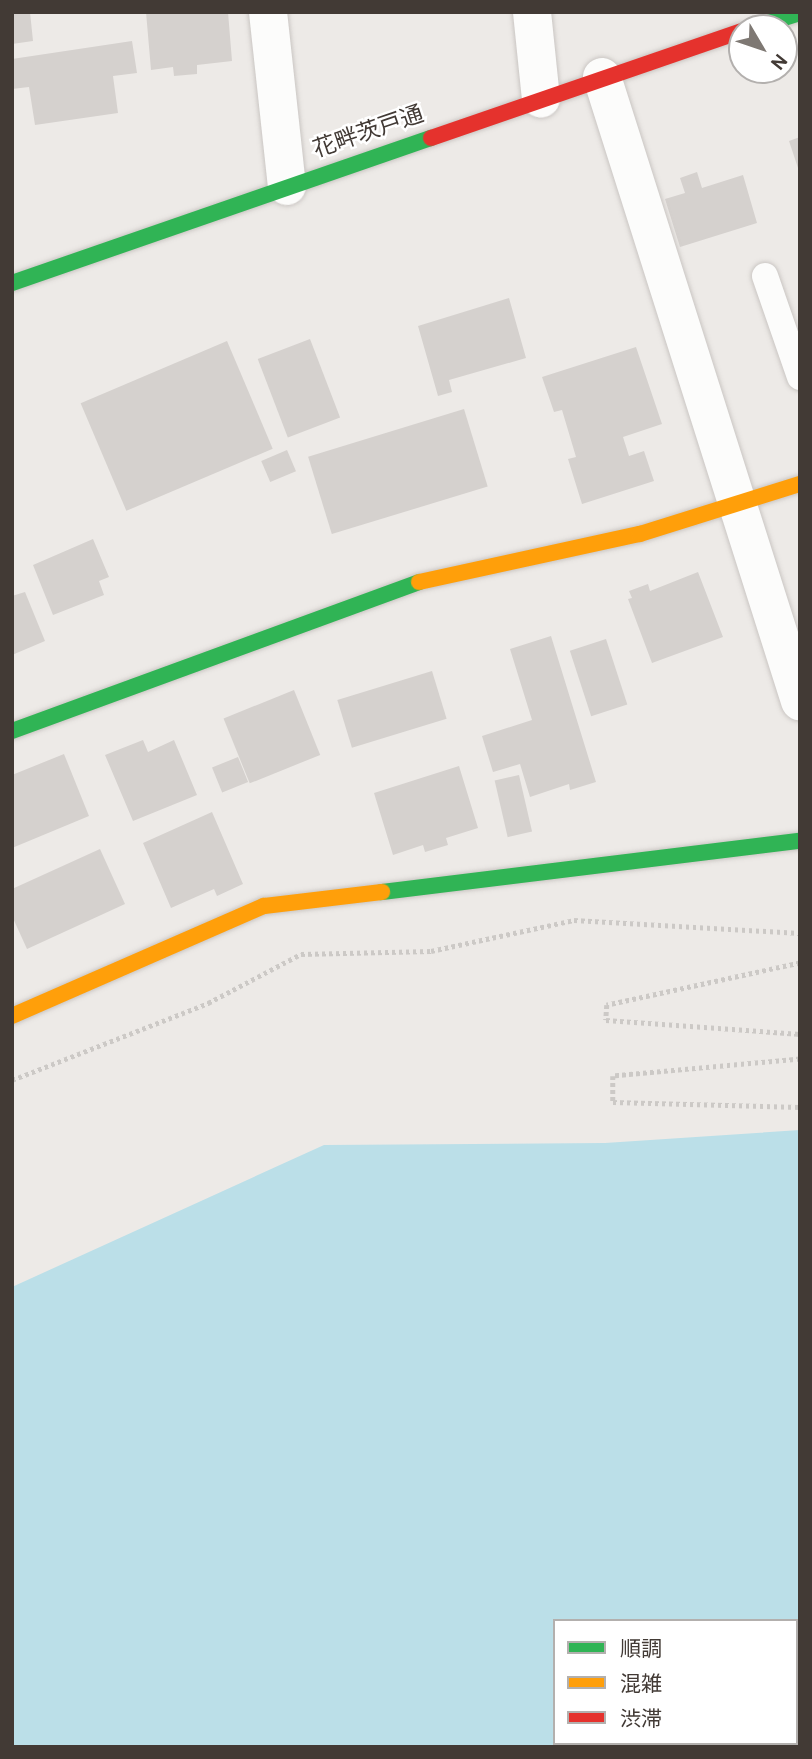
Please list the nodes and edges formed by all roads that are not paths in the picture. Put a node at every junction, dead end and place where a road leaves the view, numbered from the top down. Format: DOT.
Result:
graph roads {
  1 [pos="268,12"];
  2 [pos="532,12"];
  3 [pos="728,36"];
  4 [pos="602,77"];
  5 [pos="541,99"];
  6 [pos="287,186"];
  7 [pos="765,276"];
  8 [pos="12,283"];
  9 [pos="800,377"];
  10 [pos="800,484"];
  11 [pos="735,508"];
  12 [pos="800,701"];
  13 [pos="12,731"];
  14 [pos="800,841"];
  15 [pos="12,1016"];
  1 -- 6 [label="street"];
  2 -- 5 [label="street"];
  3 -- 4 [label="street, 花畔茨戸通"];
  4 -- 5 [label="street, 花畔茨戸通"];
  4 -- 11 [label="street"];
  5 -- 6 [label="street, 花畔茨戸通"];
  6 -- 8 [label="street, 花畔茨戸通"];
  7 -- 9 [label="lane"];
  10 -- 11 [label="street"];
  11 -- 12 [label="street"];
  11 -- 13 [label="street"];
  14 -- 15 [label="street"];
}
